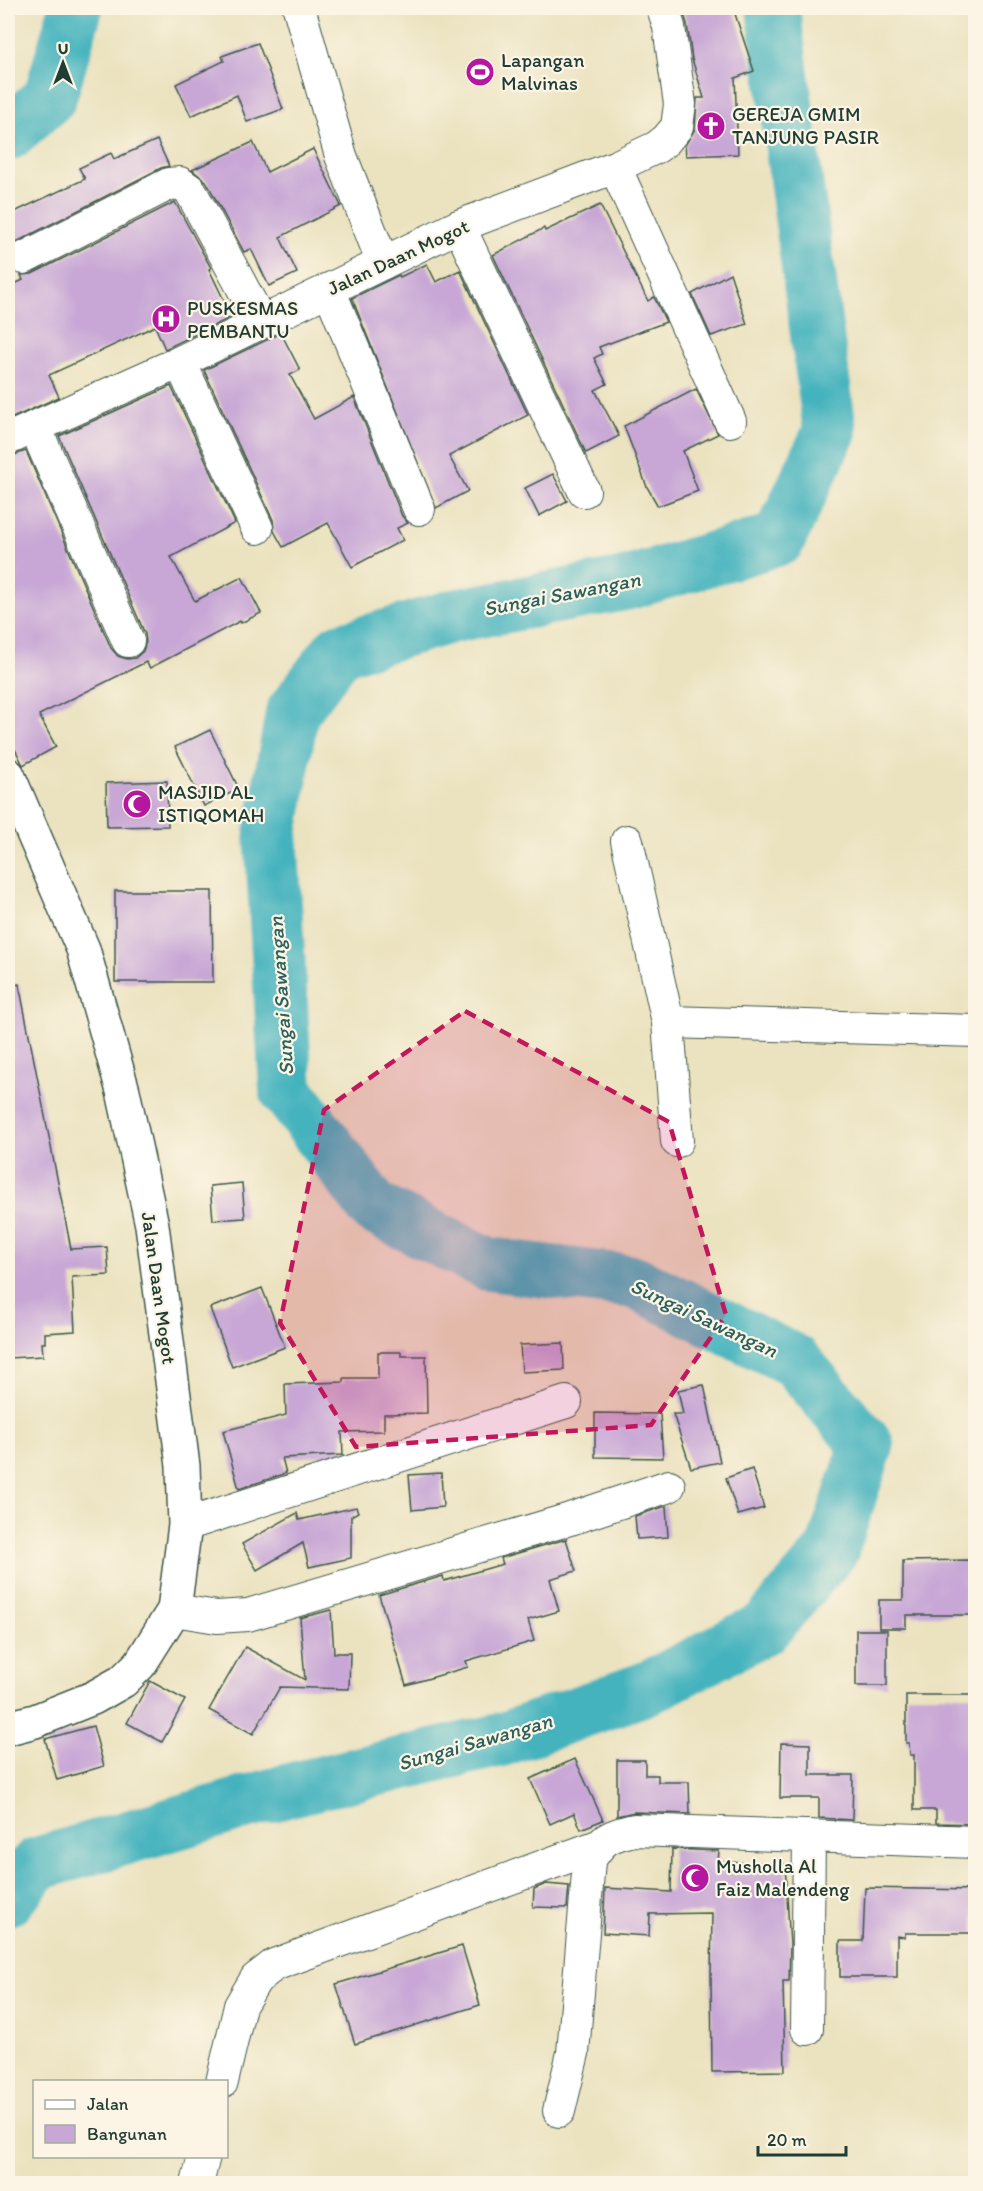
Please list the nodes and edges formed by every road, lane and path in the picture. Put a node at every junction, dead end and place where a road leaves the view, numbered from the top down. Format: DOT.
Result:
graph roads {
  1 [pos="299,8"];
  2 [pos="663,8"];
  3 [pos="615,167"];
  4 [pos="459,226"];
  5 [pos="24,258"];
  6 [pos="383,263"];
  7 [pos="329,289"];
  8 [pos="261,322"];
  9 [pos="180,362"];
  10 [pos="730,421"];
  11 [pos="21,433"];
  12 [pos="584,491"];
  13 [pos="419,509"];
  14 [pos="257,528"];
  15 [pos="128,641"];
  16 [pos="8,775"];
  17 [pos="627,841"];
  18 [pos="668,1022"];
  19 [pos="975,1031"];
  20 [pos="677,1141"];
  21 [pos="566,1402"];
  22 [pos="669,1486"];
  23 [pos="185,1525"];
  24 [pos="174,1610"];
  25 [pos="8,1728"];
  26 [pos="809,1836"];
  27 [pos="975,1842"];
  28 [pos="598,1846"];
  29 [pos="807,2030"];
  30 [pos="222,2080"];
  31 [pos="559,2112"];
  32 [pos="204,2158"];
  33 [pos="197,2184"];
  1 -- 6 [label="street"];
  2 -- 3 [label="street, Jalan Daan Mogot"];
  3 -- 4 [label="street, Jalan Daan Mogot"];
  3 -- 10 [label="street"];
  4 -- 6 [label="street, Jalan Daan Mogot"];
  4 -- 12 [label="street"];
  5 -- 8 [label="street"];
  6 -- 7 [label="street, Jalan Daan Mogot"];
  7 -- 8 [label="street, Jalan Daan Mogot"];
  7 -- 13 [label="street"];
  8 -- 9 [label="street, Jalan Daan Mogot"];
  9 -- 11 [label="street, Jalan Daan Mogot"];
  9 -- 14 [label="street"];
  11 -- 15 [label="street"];
  16 -- 23 [label="main road, Jalan Daan Mogot"];
  17 -- 18 [label="street"];
  18 -- 19 [label="street"];
  18 -- 20 [label="street"];
  21 -- 23 [label="street"];
  22 -- 24 [label="street"];
  23 -- 24 [label="main road, Jalan Daan Mogot"];
  24 -- 25 [label="main road, Jalan Daan Mogot"];
  26 -- 27 [label="street"];
  26 -- 28 [label="street"];
  26 -- 29 [label="street"];
  28 -- 30 [label="street"];
  28 -- 31 [label="street"];
  32 -- 33 [label="street"];
}
